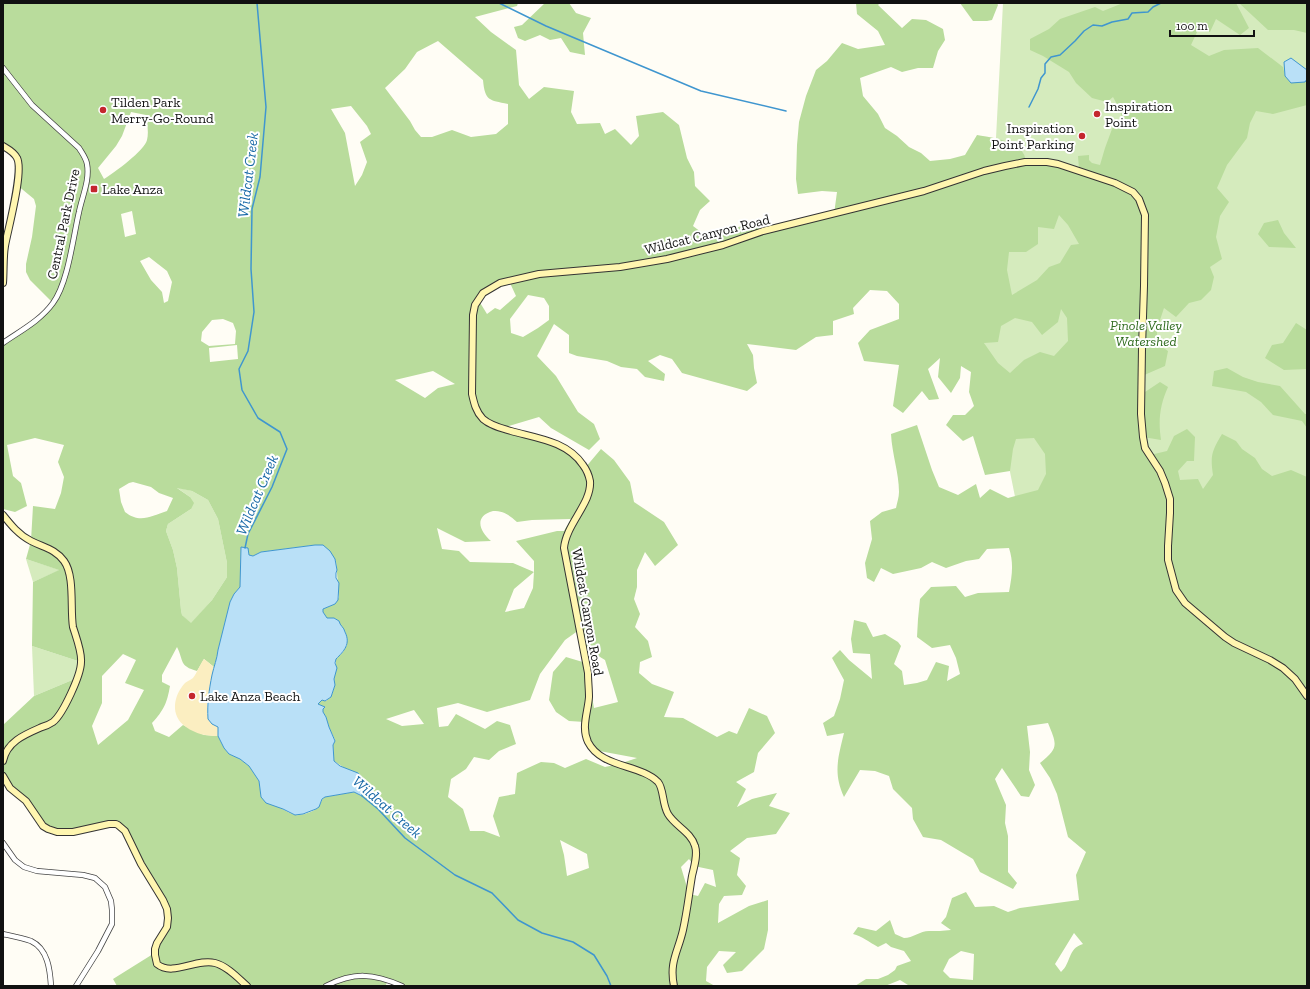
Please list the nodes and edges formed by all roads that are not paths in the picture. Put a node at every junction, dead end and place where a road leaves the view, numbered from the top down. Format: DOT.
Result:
graph roads {
  1 [pos="3,68"];
  2 [pos="3,146"];
  3 [pos="3,283"];
  4 [pos="3,343"];
  5 [pos="3,515"];
  6 [pos="1307,696"];
  7 [pos="3,761"];
  8 [pos="3,776"];
  9 [pos="3,843"];
  10 [pos="3,934"];
  11 [pos="51,986"];
  12 [pos="76,986"];
  13 [pos="247,986"];
  14 [pos="326,986"];
  15 [pos="402,986"];
  16 [pos="674,986"];
  1 -- 4 [label="street, Central Park Drive"];
  2 -- 3 [label="street"];
  5 -- 7 [label="street"];
  6 -- 16 [label="street, Wildcat Canyon Road"];
  8 -- 13 [label="street"];
  9 -- 12 [label="street"];
  10 -- 11 [label="street"];
  14 -- 15 [label="street"];
}
